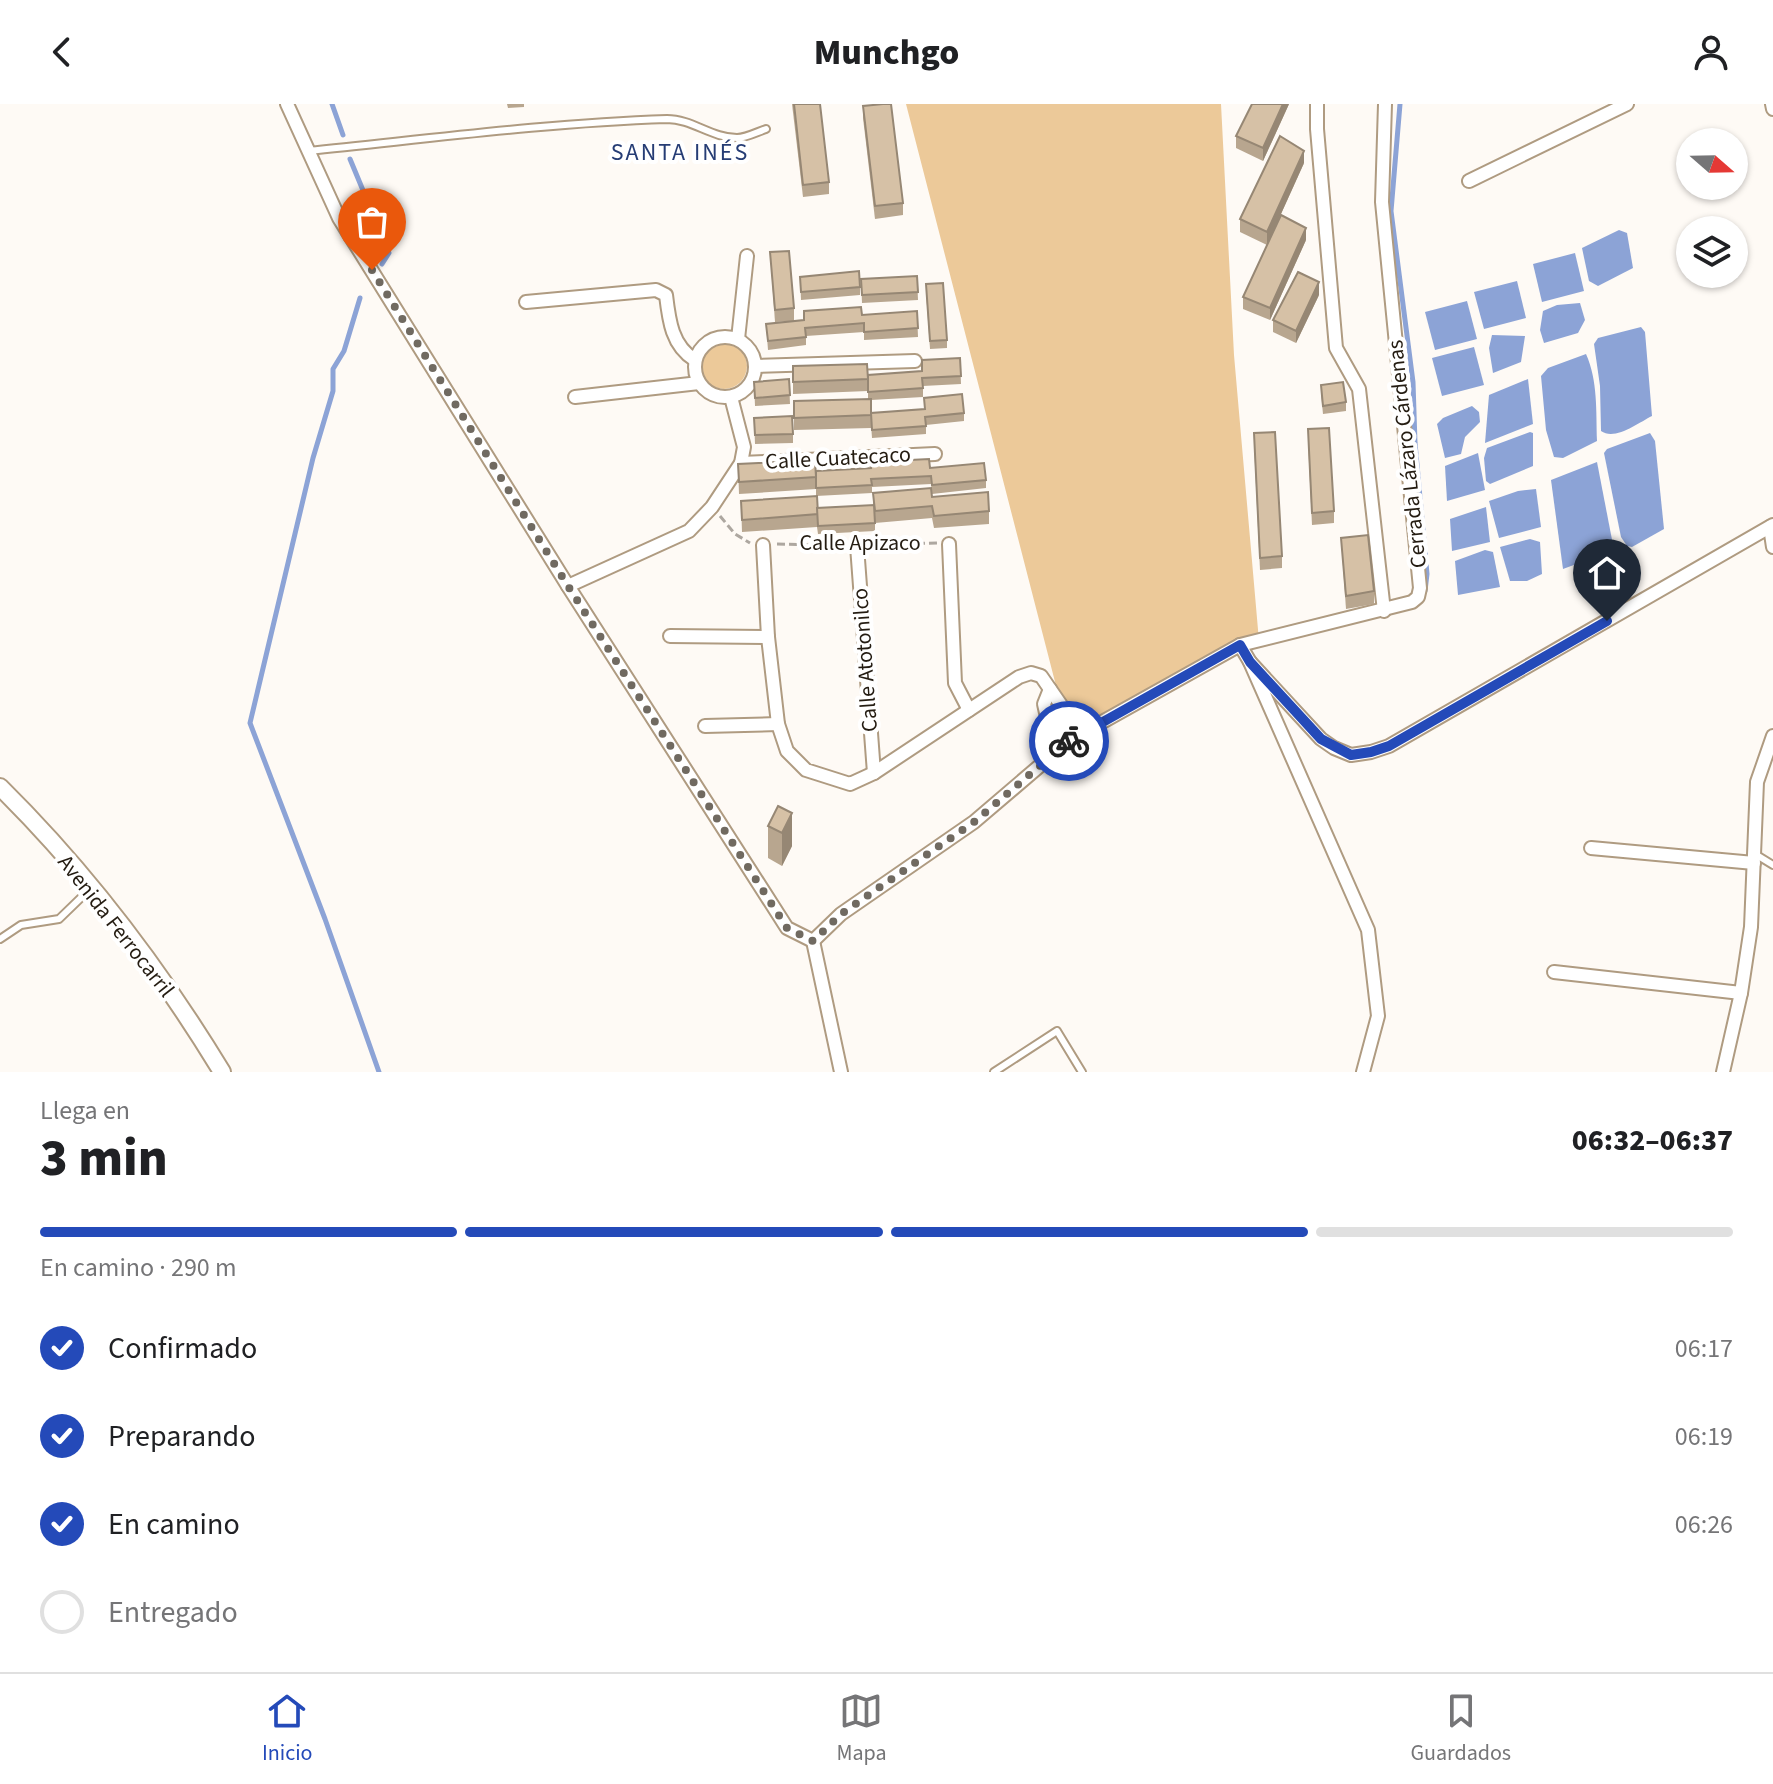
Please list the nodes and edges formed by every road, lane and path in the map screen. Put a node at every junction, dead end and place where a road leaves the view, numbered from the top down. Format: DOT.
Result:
graph roads {
  1 [pos="287,104"];
  2 [pos="1317,104"];
  3 [pos="1385,104"];
  4 [pos="1627,104"];
  5 [pos="766,129"];
  6 [pos="308,151"];
  7 [pos="1469,181"];
  8 [pos="747,256"];
  9 [pos="526,302"];
  10 [pos="738,339"];
  11 [pos="695,360"];
  12 [pos="915,361"];
  13 [pos="756,366"];
  14 [pos="699,383"];
  15 [pos="575,397"];
  16 [pos="731,397"];
  17 [pos="935,454"];
  18 [pos="741,463"];
  19 [pos="712,507"];
  20 [pos="1771,526"];
  21 [pos="949,544"];
  22 [pos="763,545"];
  23 [pos="857,546"];
  24 [pos="1773,547"];
  25 [pos="568,586"];
  26 [pos="1384,611"];
  27 [pos="670,636"];
  28 [pos="768,637"];
  29 [pos="1240,645"];
  30 [pos="1250,662"];
  31 [pos="1050,689"];
  32 [pos="969,710"];
  33 [pos="778,724"];
  34 [pos="705,726"];
  35 [pos="1773,736"];
  36 [pos="1070,740"];
  37 [pos="1055,753"];
  38 [pos="874,773"];
  39 [pos="0,787"];
  40 [pos="1591,848"];
  41 [pos="1754,858"];
  42 [pos="1773,865"];
  43 [pos="91,888"];
  44 [pos="0,939"];
  45 [pos="813,941"];
  46 [pos="1554,972"];
  47 [pos="1741,993"];
  48 [pos="222,1072"];
  49 [pos="841,1072"];
  50 [pos="994,1072"];
  51 [pos="1082,1072"];
  52 [pos="1363,1072"];
  53 [pos="1723,1072"];
  1 -- 6 [label="street"];
  2 -- 26 [label="street"];
  3 -- 26 [label="street, Cerrada Lázaro Cárdenas"];
  4 -- 7 [label="street"];
  5 -- 6 [label="lane"];
  6 -- 25 [label="street"];
  8 -- 10 [label="street"];
  9 -- 11 [label="street"];
  10 -- 11 [label="street"];
  10 -- 13 [label="street"];
  11 -- 14 [label="street"];
  12 -- 13 [label="street"];
  13 -- 16 [label="street"];
  14 -- 15 [label="street"];
  14 -- 16 [label="street"];
  16 -- 18 [label="street"];
  17 -- 18 [label="street, Calle Cuatecaco"];
  18 -- 19 [label="street"];
  19 -- 22 [label="path, Calle Apizaco"];
  19 -- 25 [label="street"];
  20 -- 24 [label="street"];
  20 -- 30 [label="street"];
  21 -- 23 [label="path, Calle Apizaco"];
  21 -- 32 [label="street, Calle Apizaco"];
  22 -- 23 [label="path, Calle Apizaco"];
  22 -- 28 [label="street"];
  23 -- 38 [label="street, Calle Atotonilco"];
  25 -- 45 [label="street"];
  26 -- 29 [label="street, Cerrada Lázaro Cárdenas"];
  27 -- 28 [label="street"];
  28 -- 33 [label="street"];
  29 -- 30 [label="street"];
  29 -- 36 [label="street, Cerrada Lázaro Cárdenas"];
  30 -- 52 [label="street"];
  31 -- 32 [label="street"];
  31 -- 36 [label="street"];
  31 -- 37 [label="street"];
  32 -- 38 [label="street"];
  33 -- 34 [label="street"];
  33 -- 38 [label="street"];
  35 -- 41 [label="street"];
  36 -- 37 [label="street, Cerrada Lázaro Cárdenas"];
  37 -- 45 [label="street, Cerrada Lázaro Cárdenas"];
  39 -- 43 [label="street, Avenida Ferrocarril"];
  40 -- 41 [label="street"];
  41 -- 42 [label="lane"];
  41 -- 47 [label="street"];
  43 -- 44 [label="lane"];
  43 -- 48 [label="street, Avenida Ferrocarril"];
  45 -- 49 [label="street"];
  46 -- 47 [label="street"];
  47 -- 53 [label="street"];
  50 -- 51 [label="lane"];
}
